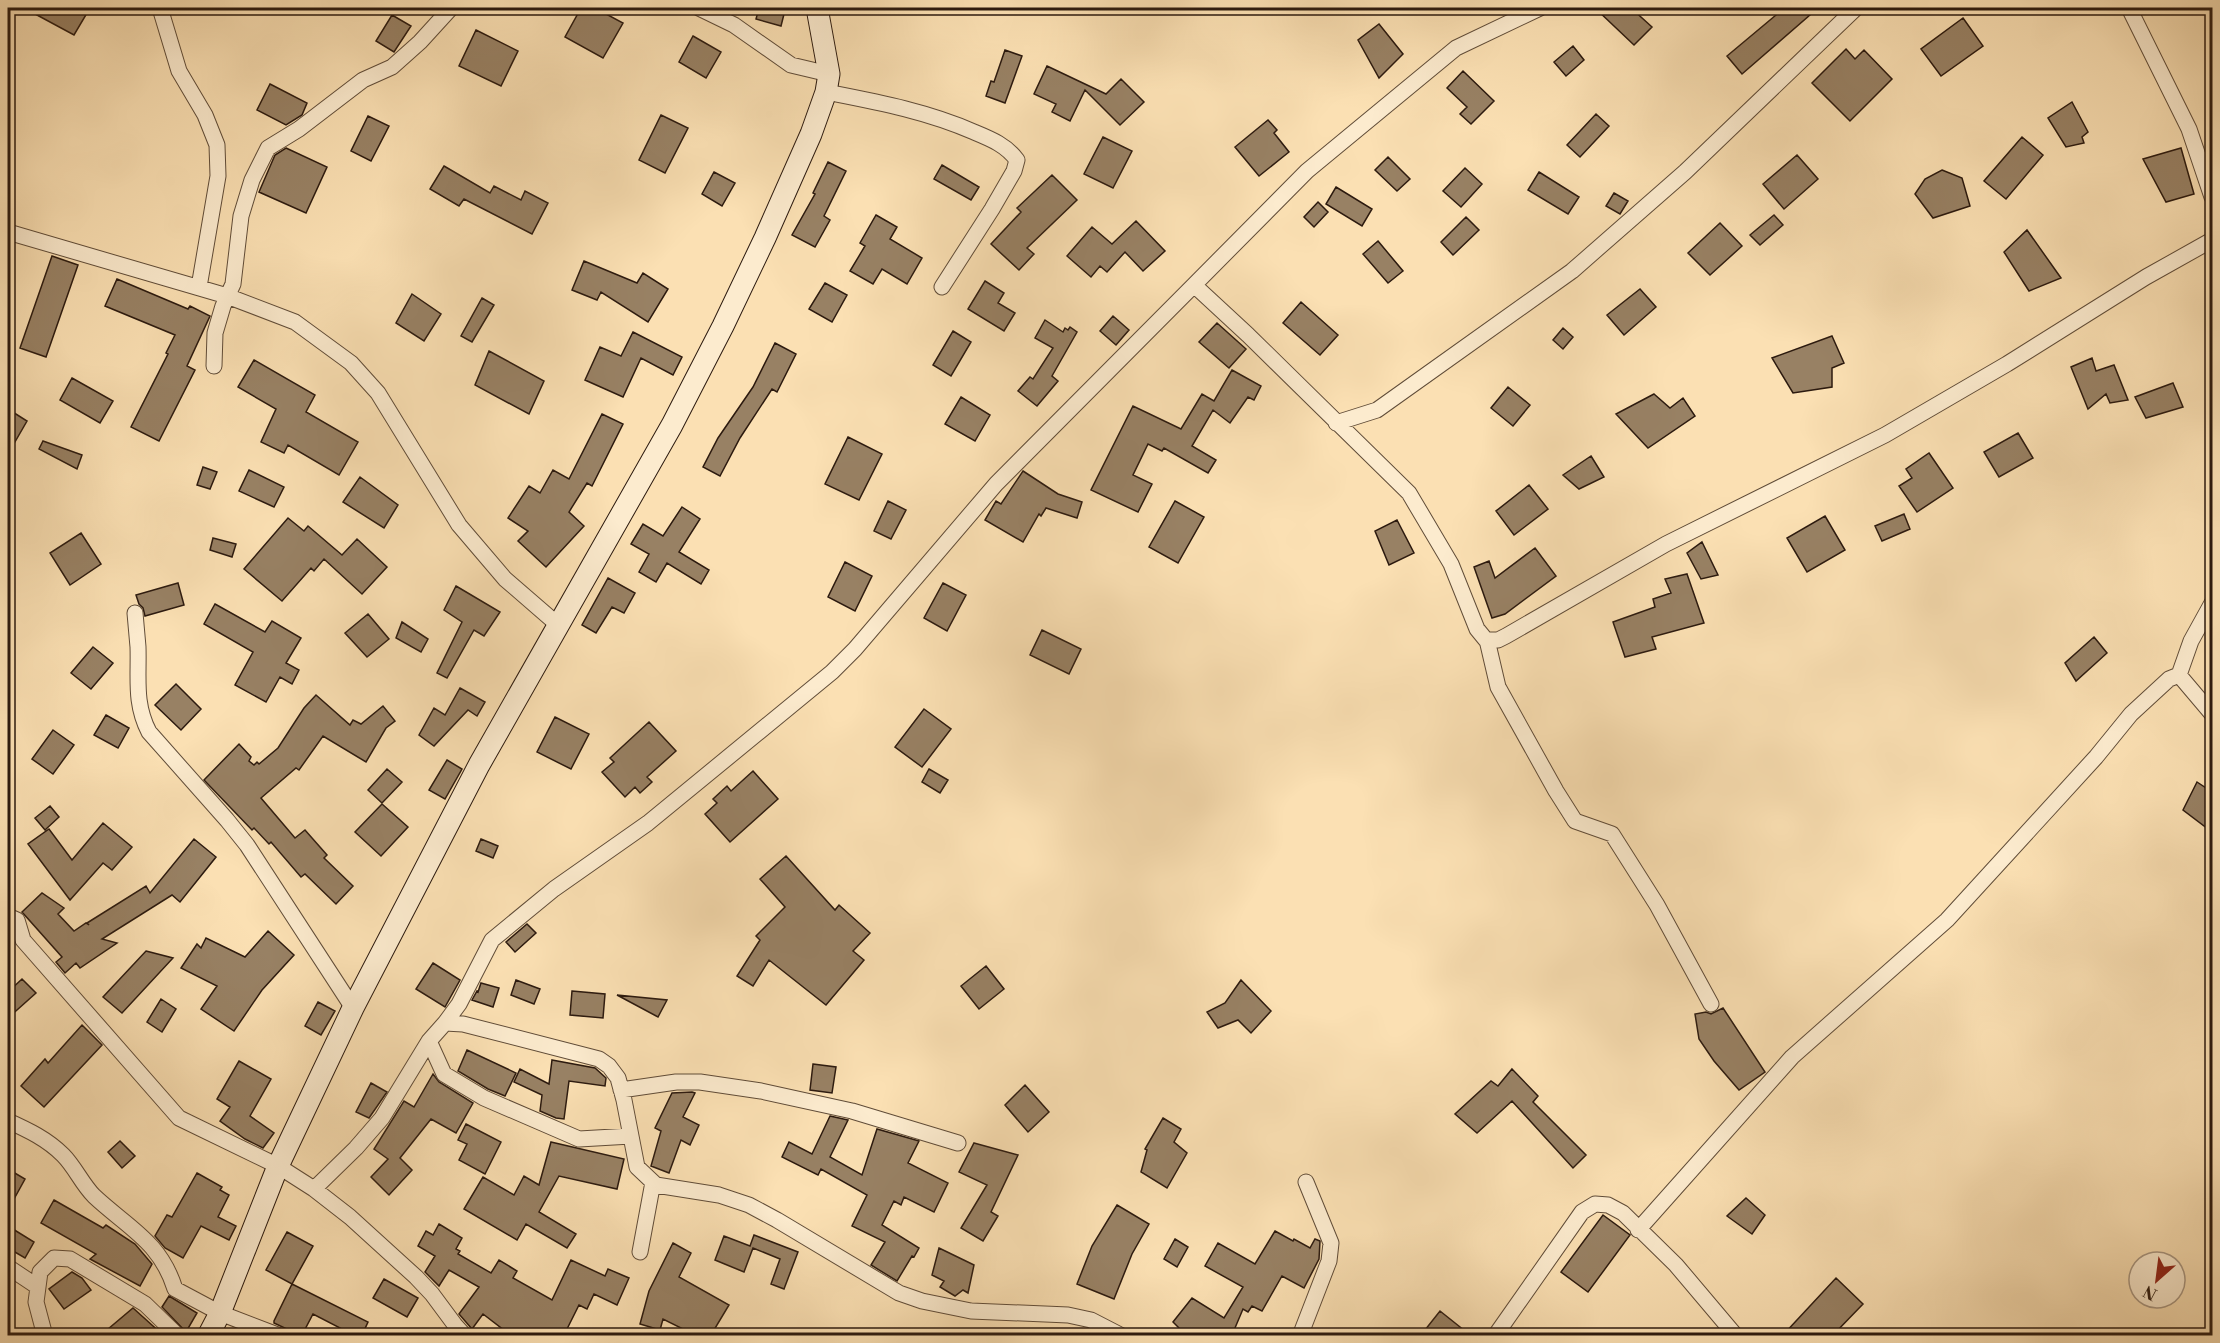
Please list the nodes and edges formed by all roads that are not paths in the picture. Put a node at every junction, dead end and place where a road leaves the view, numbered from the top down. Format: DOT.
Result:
graph roads {
  1 [pos="160,8"];
  2 [pos="451,8"];
  3 [pos="699,8"];
  4 [pos="817,8"];
  5 [pos="1540,8"];
  6 [pos="1856,8"];
  7 [pos="2129,8"];
  8 [pos="827,83"];
  9 [pos="2212,197"];
  10 [pos="8,232"];
  11 [pos="2212,240"];
  12 [pos="1194,285"];
  13 [pos="942,287"];
  14 [pos="199,288"];
  15 [pos="227,296"];
  16 [pos="214,366"];
  17 [pos="1336,423"];
  18 [pos="2212,603"];
  19 [pos="135,613"];
  20 [pos="557,624"];
  21 [pos="1487,640"];
  22 [pos="2179,675"];
  23 [pos="2212,714"];
  24 [pos="8,916"];
  25 [pos="1711,1004"];
  26 [pos="353,1008"];
  27 [pos="445,1023"];
  28 [pos="429,1041"];
  29 [pos="621,1090"];
  30 [pos="8,1121"];
  31 [pos="631,1136"];
  32 [pos="958,1143"];
  33 [pos="278,1166"];
  34 [pos="652,1182"];
  35 [pos="1306,1182"];
  36 [pos="314,1189"];
  37 [pos="1638,1230"];
  38 [pos="640,1252"];
  39 [pos="8,1267"];
  40 [pos="38,1287"];
  41 [pos="220,1313"];
  42 [pos="45,1335"];
  43 [pos="178,1335"];
  44 [pos="208,1335"];
  45 [pos="280,1335"];
  46 [pos="465,1335"];
  47 [pos="1122,1335"];
  48 [pos="1300,1335"];
  49 [pos="1495,1335"];
  50 [pos="1736,1335"];
  1 -- 14 [label="street"];
  2 -- 15 [label="street"];
  3 -- 8 [label="street"];
  4 -- 8 [label="street"];
  5 -- 12 [label="street"];
  6 -- 17 [label="street"];
  7 -- 9 [label="street"];
  8 -- 13 [label="street"];
  8 -- 20 [label="street"];
  10 -- 14 [label="street"];
  11 -- 21 [label="street"];
  12 -- 17 [label="street"];
  12 -- 27 [label="street"];
  14 -- 15 [label="street"];
  15 -- 16 [label="street"];
  15 -- 20 [label="street"];
  17 -- 21 [label="street"];
  18 -- 22 [label="street"];
  19 -- 26 [label="street"];
  20 -- 26 [label="street"];
  21 -- 25 [label="street"];
  22 -- 23 [label="street"];
  22 -- 37 [label="street"];
  24 -- 33 [label="street"];
  26 -- 33 [label="street"];
  27 -- 28 [label="street"];
  27 -- 29 [label="street"];
  28 -- 31 [label="street"];
  28 -- 36 [label="street"];
  29 -- 31 [label="street"];
  29 -- 32 [label="street"];
  30 -- 41 [label="street"];
  31 -- 34 [label="street"];
  33 -- 36 [label="street"];
  33 -- 41 [label="street"];
  34 -- 38 [label="street"];
  34 -- 47 [label="street"];
  35 -- 48 [label="street"];
  36 -- 46 [label="street"];
  37 -- 49 [label="street"];
  37 -- 50 [label="street"];
  39 -- 40 [label="street"];
  40 -- 42 [label="street"];
  40 -- 43 [label="street"];
  41 -- 44 [label="street"];
  41 -- 45 [label="street"];
}
